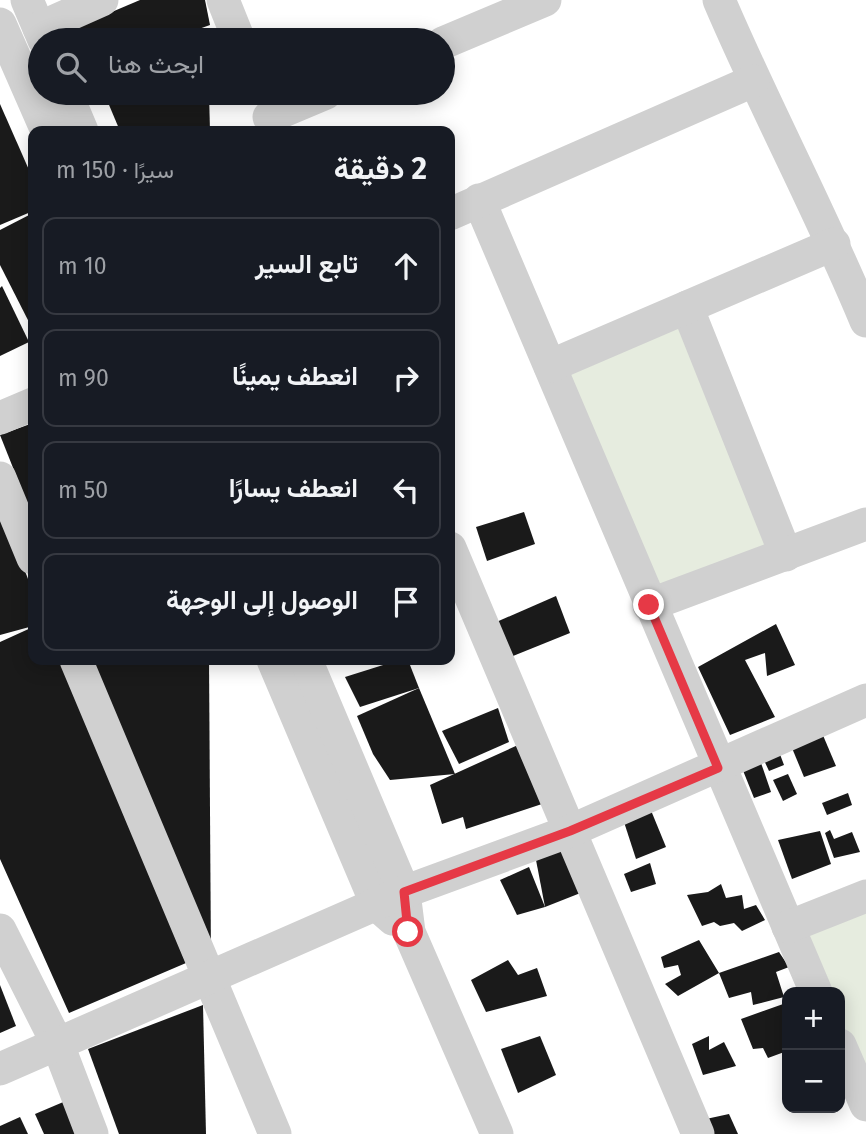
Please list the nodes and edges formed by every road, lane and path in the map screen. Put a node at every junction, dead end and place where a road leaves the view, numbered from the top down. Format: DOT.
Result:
graph roads {
  1 [pos="102,0"];
  2 [pos="223,0"];
  3 [pos="545,0"];
  4 [pos="719,0"];
  5 [pos="36,23"];
  6 [pos="234,28"];
  7 [pos="2,36"];
  8 [pos="455,38"];
  9 [pos="753,80"];
  10 [pos="28,91"];
  11 [pos="35,105"];
  12 [pos="71,105"];
  13 [pos="292,105"];
  14 [pos="267,114"];
  15 [pos="45,126"];
  16 [pos="80,126"];
  17 [pos="464,207"];
  18 [pos="834,244"];
  19 [pos="687,307"];
  20 [pos="866,321"];
  21 [pos="550,366"];
  22 [pos="28,406"];
  23 [pos="0,418"];
  24 [pos="0,478"];
  25 [pos="866,524"];
  26 [pos="28,546"];
  27 [pos="786,555"];
  28 [pos="455,560"];
  29 [pos="649,605"];
  30 [pos="78,665"];
  31 [pos="275,665"];
  32 [pos="308,665"];
  33 [pos="866,701"];
  34 [pos="718,768"];
  35 [pos="570,831"];
  36 [pos="866,896"];
  37 [pos="390,898"];
  38 [pos="788,927"];
  39 [pos="0,930"];
  40 [pos="209,979"];
  41 [pos="814,987"];
  42 [pos="58,1045"];
  43 [pos="842,1050"];
  44 [pos="0,1069"];
  45 [pos="866,1105"];
  46 [pos="92,1134"];
  47 [pos="275,1134"];
  48 [pos="497,1134"];
  49 [pos="698,1134"];
  1 -- 5 [label="street"];
  2 -- 6 [label="street"];
  3 -- 8 [label="street"];
  4 -- 9 [label="street"];
  7 -- 10 [label="street"];
  9 -- 17 [label="street"];
  9 -- 18 [label="street"];
  11 -- 15 [label="street"];
  12 -- 16 [label="street"];
  13 -- 14 [label="street"];
  17 -- 21 [label="street"];
  18 -- 19 [label="street"];
  18 -- 20 [label="street"];
  19 -- 21 [label="street"];
  19 -- 27 [label="street"];
  21 -- 29 [label="street"];
  22 -- 23 [label="street"];
  24 -- 26 [label="street"];
  25 -- 27 [label="street"];
  27 -- 29 [label="street"];
  28 -- 35 [label="street"];
  29 -- 34 [label="street"];
  30 -- 40 [label="street"];
  31 -- 37 [label="street"];
  32 -- 37 [label="street"];
  33 -- 34 [label="street"];
  34 -- 35 [label="street"];
  34 -- 38 [label="street"];
  35 -- 37 [label="street"];
  35 -- 49 [label="street"];
  36 -- 38 [label="street"];
  37 -- 40 [label="street"];
  37 -- 48 [label="street"];
  38 -- 41 [label="street"];
  39 -- 42 [label="street"];
  40 -- 42 [label="street"];
  40 -- 47 [label="street"];
  42 -- 44 [label="street"];
  42 -- 46 [label="street"];
  43 -- 45 [label="street"];
}
